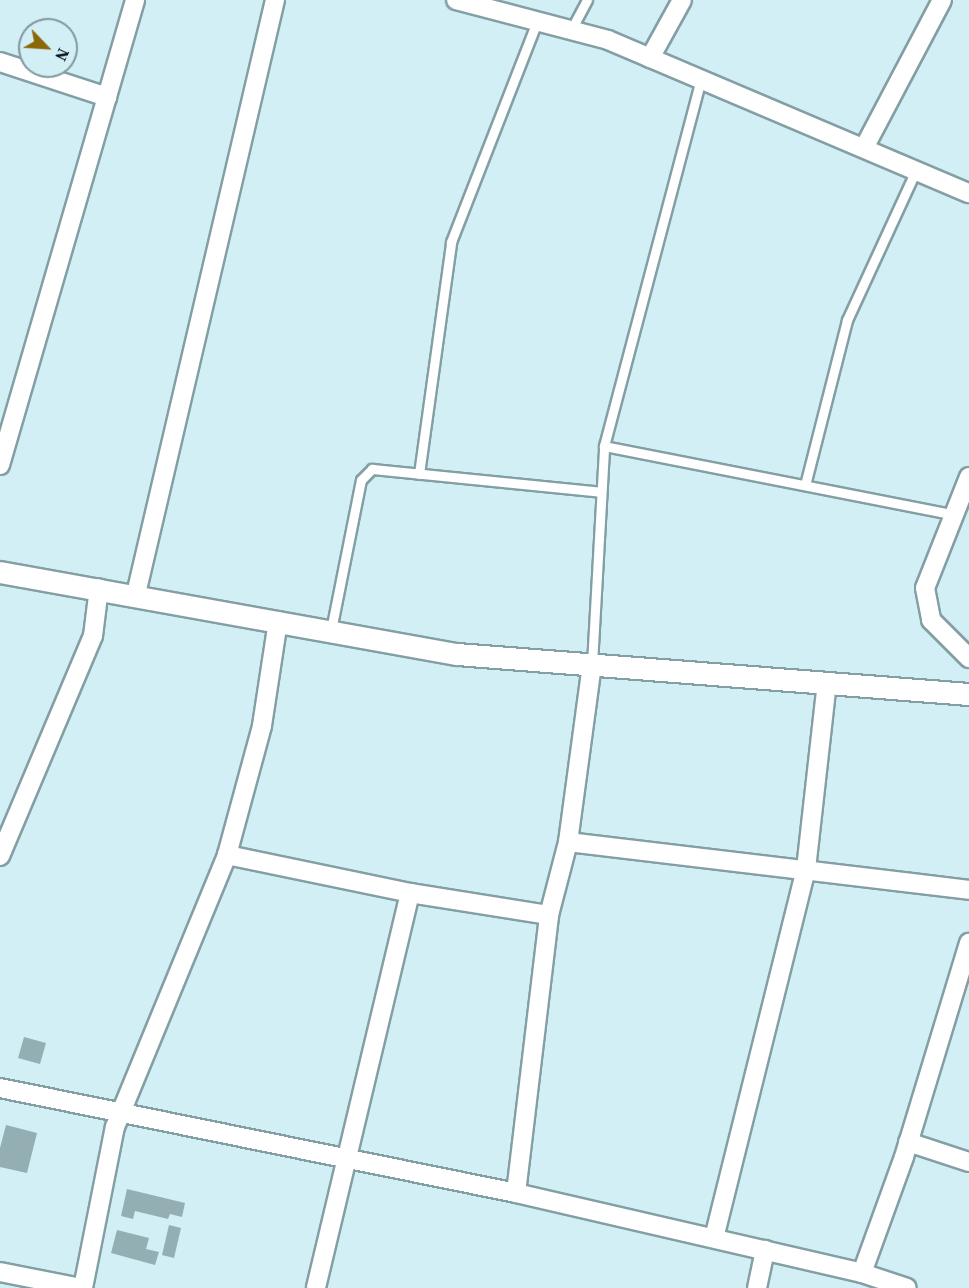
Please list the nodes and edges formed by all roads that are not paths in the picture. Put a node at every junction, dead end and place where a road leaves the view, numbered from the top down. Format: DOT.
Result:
graph roads {
  1 [pos="135,0"];
  2 [pos="275,0"];
  3 [pos="458,0"];
  4 [pos="587,0"];
  5 [pos="682,0"];
  6 [pos="942,0"];
  7 [pos="537,21"];
  8 [pos="571,30"];
  9 [pos="650,58"];
  10 [pos="0,62"];
  11 [pos="701,79"];
  12 [pos="107,97"];
  13 [pos="864,148"];
  14 [pos="916,170"];
  15 [pos="969,193"];
  16 [pos="4,439"];
  17 [pos="604,446"];
  18 [pos="0,465"];
  19 [pos="419,474"];
  20 [pos="969,477"];
  21 [pos="805,485"];
  22 [pos="601,492"];
  23 [pos="955,515"];
  24 [pos="0,572"];
  25 [pos="99,588"];
  26 [pos="136,594"];
  27 [pos="278,621"];
  28 [pos="331,630"];
  29 [pos="969,658"];
  30 [pos="592,664"];
  31 [pos="827,683"];
  32 [pos="969,694"];
  33 [pos="568,842"];
  34 [pos="227,855"];
  35 [pos="0,856"];
  36 [pos="806,869"];
  37 [pos="969,890"];
  38 [pos="410,893"];
  39 [pos="549,915"];
  40 [pos="969,943"];
  41 [pos="0,1088"];
  42 [pos="122,1112"];
  43 [pos="908,1142"];
  44 [pos="347,1158"];
  45 [pos="969,1161"];
  46 [pos="516,1193"];
  47 [pos="714,1239"];
  48 [pos="765,1250"];
  49 [pos="0,1272"];
  50 [pos="862,1273"];
  51 [pos="82,1288"];
  52 [pos="316,1288"];
  53 [pos="757,1288"];
  54 [pos="907,1288"];
  1 -- 12 [label="street"];
  2 -- 26 [label="street"];
  3 -- 7 [label="street"];
  4 -- 8 [label="lane"];
  5 -- 9 [label="street"];
  6 -- 13 [label="street"];
  7 -- 8 [label="street"];
  7 -- 19 [label="lane"];
  8 -- 9 [label="street"];
  9 -- 11 [label="street"];
  10 -- 12 [label="street"];
  11 -- 13 [label="street"];
  11 -- 17 [label="lane"];
  12 -- 16 [label="street"];
  13 -- 14 [label="street"];
  14 -- 15 [label="street"];
  14 -- 21 [label="lane"];
  16 -- 18 [label="street"];
  17 -- 21 [label="lane"];
  17 -- 22 [label="lane"];
  19 -- 22 [label="lane"];
  19 -- 28 [label="lane"];
  20 -- 23 [label="street"];
  21 -- 23 [label="lane"];
  22 -- 30 [label="lane"];
  23 -- 29 [label="street"];
  24 -- 25 [label="street"];
  25 -- 26 [label="street"];
  25 -- 35 [label="street"];
  26 -- 27 [label="street"];
  27 -- 28 [label="street"];
  27 -- 34 [label="street"];
  28 -- 30 [label="street"];
  30 -- 31 [label="street"];
  30 -- 33 [label="street"];
  31 -- 32 [label="street"];
  31 -- 36 [label="street"];
  33 -- 36 [label="street"];
  33 -- 39 [label="street"];
  34 -- 38 [label="street"];
  34 -- 42 [label="street"];
  36 -- 37 [label="street"];
  36 -- 47 [label="street"];
  38 -- 39 [label="street"];
  38 -- 44 [label="street"];
  39 -- 46 [label="street"];
  40 -- 43 [label="street"];
  41 -- 42 [label="street"];
  42 -- 44 [label="street"];
  42 -- 51 [label="street"];
  43 -- 45 [label="street"];
  43 -- 50 [label="street"];
  44 -- 46 [label="street"];
  44 -- 52 [label="street"];
  46 -- 47 [label="street"];
  47 -- 48 [label="street"];
  48 -- 50 [label="street"];
  48 -- 53 [label="street"];
  49 -- 51 [label="street"];
  50 -- 54 [label="street"];
}
